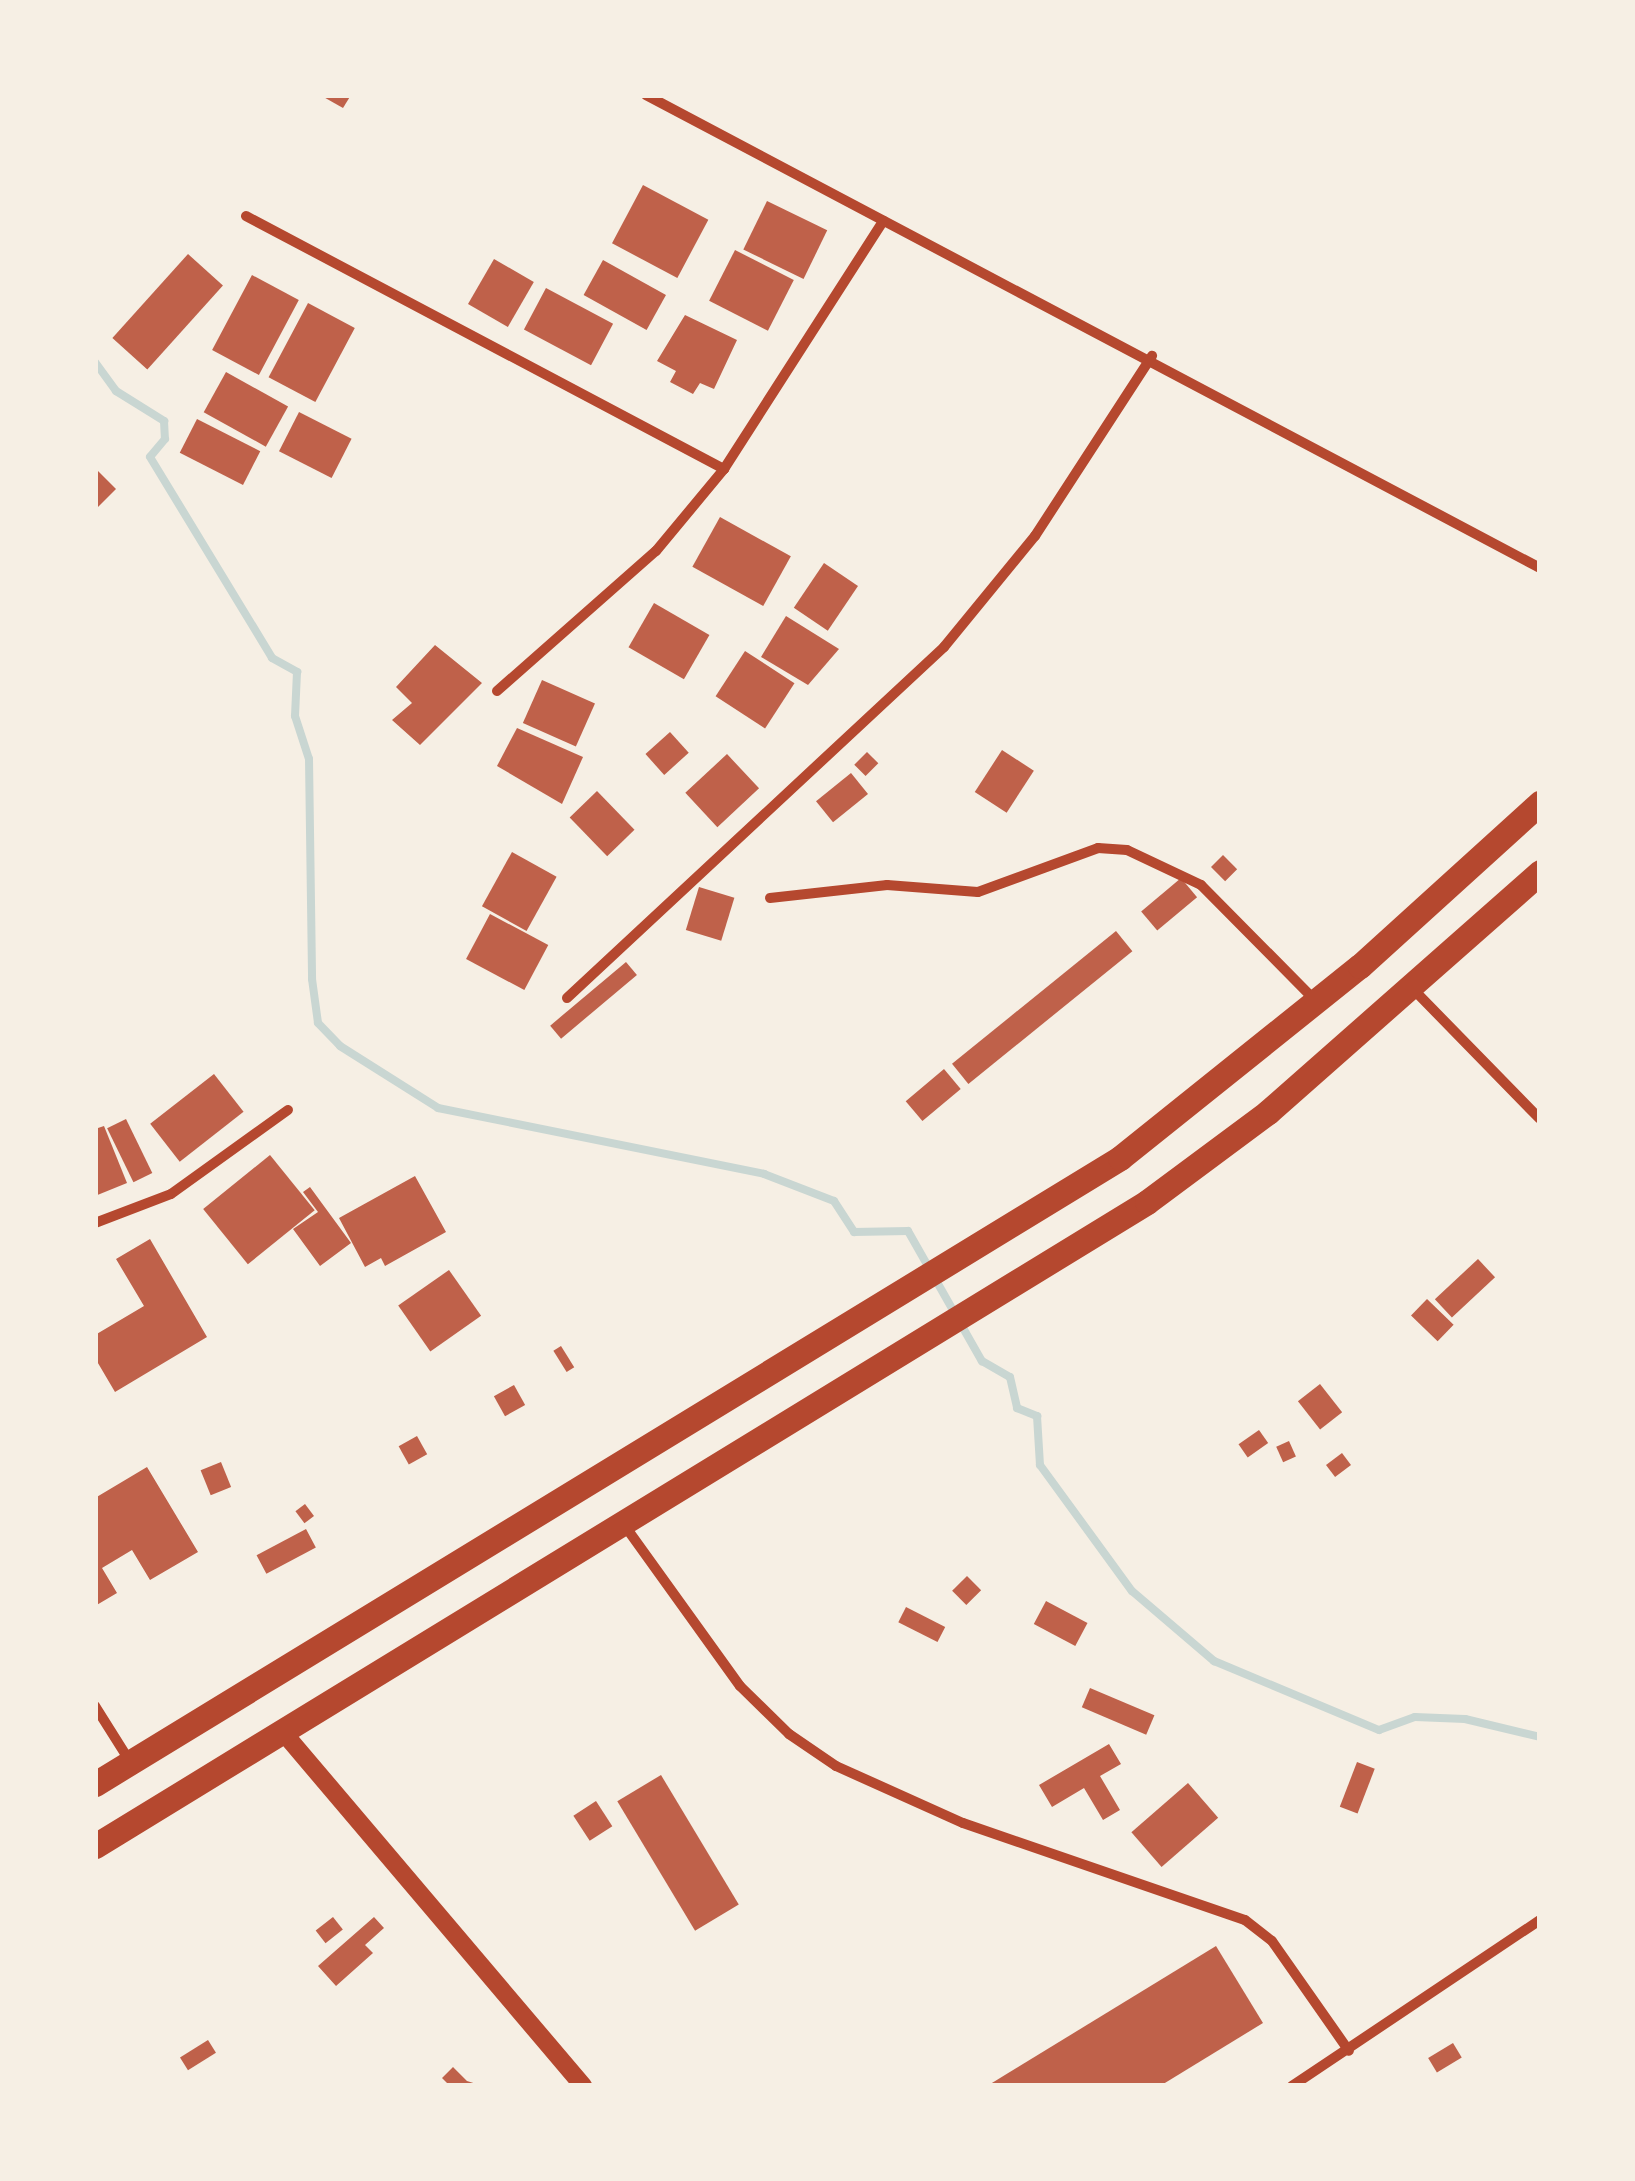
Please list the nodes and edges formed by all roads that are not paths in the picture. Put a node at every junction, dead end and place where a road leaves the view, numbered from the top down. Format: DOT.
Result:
graph roads {
  1 [pos="646,95"];
  2 [pos="246,216"];
  3 [pos="882,220"];
  4 [pos="1152,356"];
  5 [pos="724,469"];
  6 [pos="1540,568"];
  7 [pos="498,692"];
  8 [pos="1540,803"];
  9 [pos="1540,872"];
  10 [pos="770,898"];
  11 [pos="1414,990"];
  12 [pos="568,998"];
  13 [pos="1314,1000"];
  14 [pos="288,1110"];
  15 [pos="1540,1119"];
  16 [pos="95,1223"];
  17 [pos="624,1525"];
  18 [pos="95,1706"];
  19 [pos="283,1732"];
  20 [pos="131,1762"];
  21 [pos="95,1784"];
  22 [pos="95,1846"];
  23 [pos="1540,1920"];
  24 [pos="1349,2051"];
  25 [pos="583,2086"];
  26 [pos="1292,2086"];
  1 -- 3 [label="street"];
  2 -- 5 [label="street"];
  3 -- 4 [label="street"];
  3 -- 5 [label="street"];
  4 -- 6 [label="street"];
  4 -- 12 [label="street"];
  5 -- 7 [label="street"];
  8 -- 13 [label="main road"];
  9 -- 11 [label="main road"];
  10 -- 13 [label="street"];
  11 -- 15 [label="street"];
  11 -- 17 [label="main road"];
  13 -- 20 [label="main road"];
  14 -- 16 [label="street"];
  17 -- 19 [label="main road"];
  17 -- 24 [label="street"];
  18 -- 20 [label="street"];
  19 -- 22 [label="main road"];
  19 -- 25 [label="street"];
  20 -- 21 [label="main road"];
  23 -- 24 [label="street"];
  24 -- 26 [label="street"];
}
